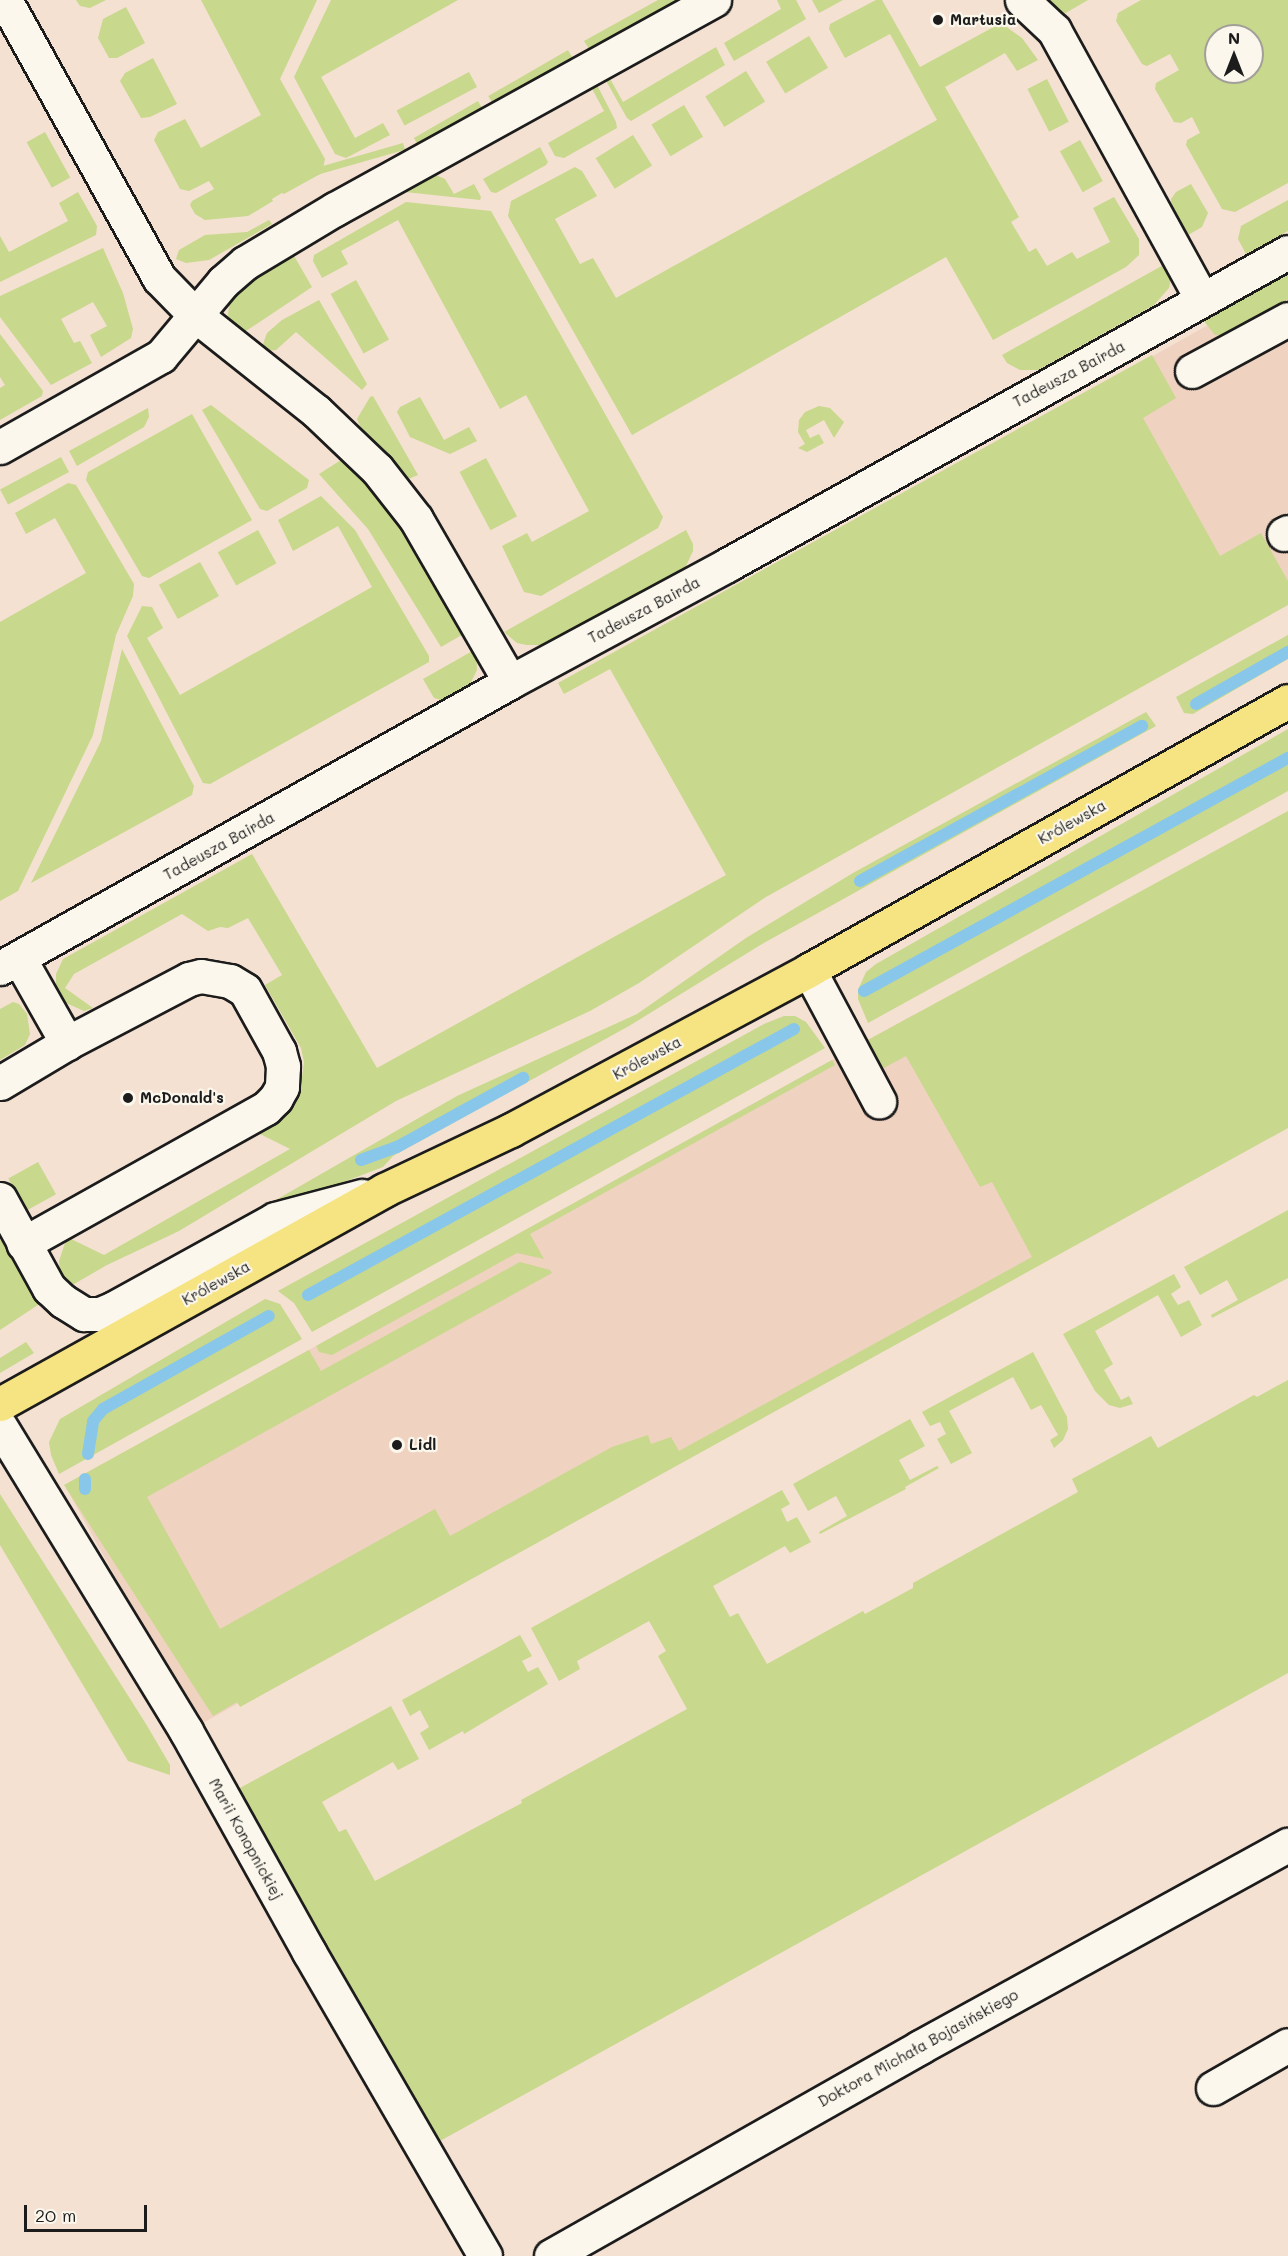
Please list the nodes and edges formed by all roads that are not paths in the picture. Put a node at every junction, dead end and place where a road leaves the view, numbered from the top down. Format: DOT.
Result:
graph roads {
  1 [pos="5,0"];
  2 [pos="714,0"];
  3 [pos="1022,0"];
  4 [pos="1288,252"];
  5 [pos="1202,299"];
  6 [pos="194,314"];
  7 [pos="1288,318"];
  8 [pos="1192,371"];
  9 [pos="0,447"];
  10 [pos="510,682"];
  11 [pos="1288,701"];
  12 [pos="10,963"];
  13 [pos="808,970"];
  14 [pos="67,1043"];
  15 [pos="0,1083"];
  16 [pos="879,1101"];
  17 [pos="384,1190"];
  18 [pos="0,1200"];
  19 [pos="23,1244"];
  20 [pos="0,1404"];
  21 [pos="0,1426"];
  22 [pos="1288,1845"];
  23 [pos="1288,2045"];
  24 [pos="1213,2088"];
  25 [pos="485,2256"];
  26 [pos="551,2256"];
  1 -- 6 [label="street"];
  2 -- 6 [label="street"];
  3 -- 5 [label="street"];
  4 -- 5 [label="street, Tadeusza Bairda"];
  5 -- 10 [label="street, Tadeusza Bairda"];
  6 -- 9 [label="street"];
  6 -- 10 [label="street"];
  7 -- 8 [label="street"];
  10 -- 12 [label="street, Tadeusza Bairda"];
  11 -- 13 [label="main road, Królewska"];
  12 -- 14 [label="street"];
  13 -- 16 [label="street"];
  13 -- 17 [label="main road, Królewska"];
  14 -- 15 [label="street"];
  14 -- 19 [label="street"];
  17 -- 19 [label="street"];
  17 -- 20 [label="main road, Królewska"];
  18 -- 19 [label="street"];
  21 -- 25 [label="street, Marii Konopnickiej"];
  22 -- 26 [label="street, Doktora Michała Bojasińskiego"];
  23 -- 24 [label="street"];
}
